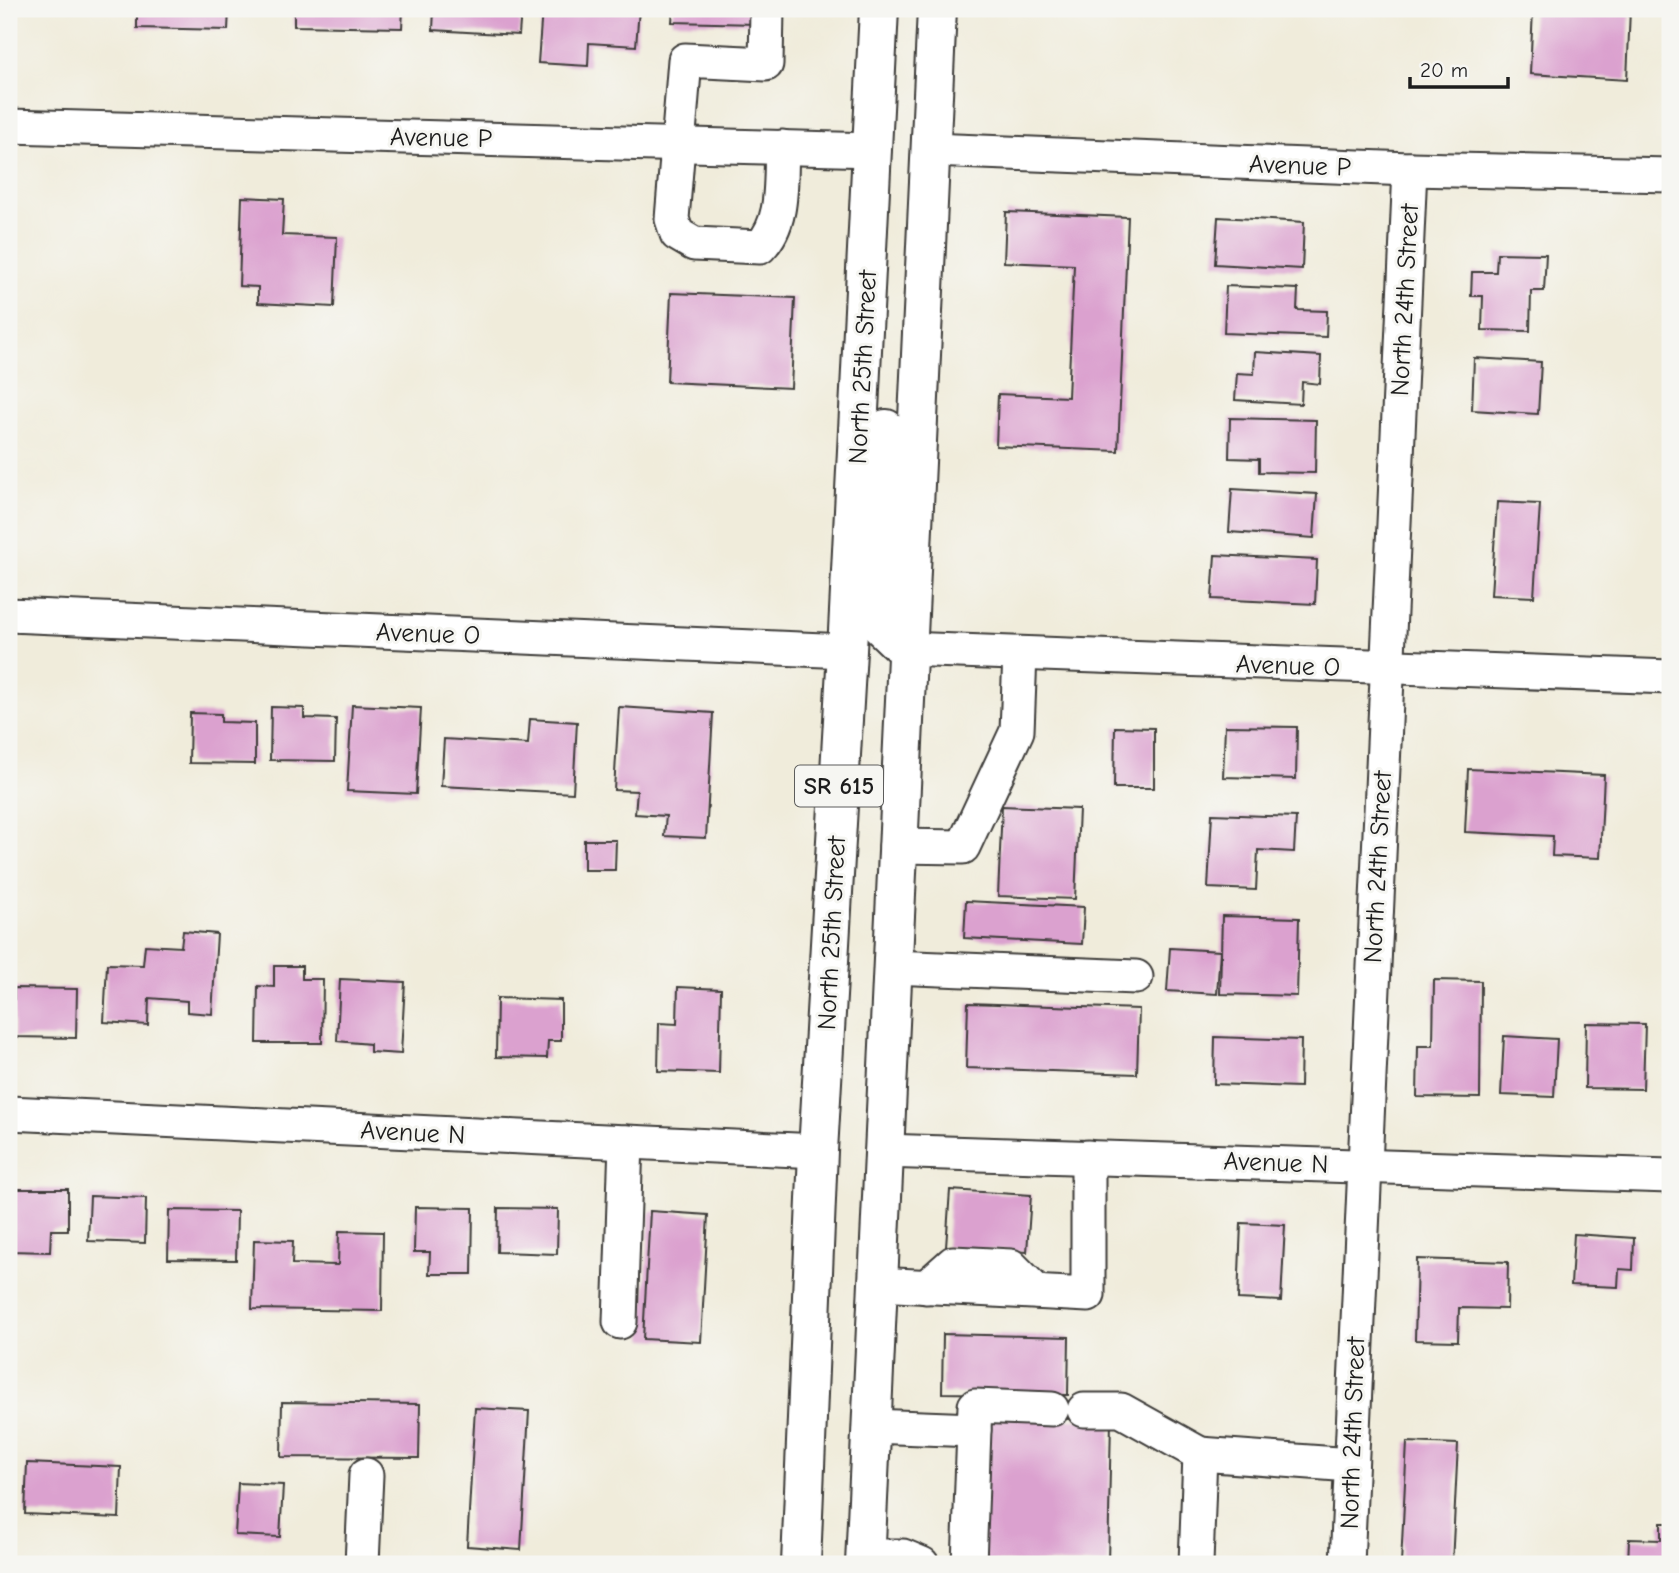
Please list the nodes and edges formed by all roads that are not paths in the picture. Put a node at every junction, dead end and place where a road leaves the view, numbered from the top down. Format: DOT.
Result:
graph roads {
  1 [pos="767,9"];
  2 [pos="879,9"];
  3 [pos="937,9"];
  4 [pos="9,126"];
  5 [pos="678,143"];
  6 [pos="782,148"];
  7 [pos="873,150"];
  8 [pos="930,150"];
  9 [pos="1410,169"];
  10 [pos="1670,175"];
  11 [pos="869,247"];
  12 [pos="9,615"];
  13 [pos="905,649"];
  14 [pos="847,651"];
  15 [pos="1020,654"];
  16 [pos="1386,668"];
  17 [pos="1670,677"];
  18 [pos="897,846"];
  19 [pos="891,967"];
  20 [pos="1136,976"];
  21 [pos="9,1113"];
  22 [pos="626,1142"];
  23 [pos="818,1151"];
  24 [pos="882,1151"];
  25 [pos="1088,1157"];
  26 [pos="1364,1164"];
  27 [pos="1670,1176"];
  28 [pos="877,1284"];
  29 [pos="620,1322"];
  30 [pos="871,1426"];
  31 [pos="974,1430"];
  32 [pos="1200,1454"];
  33 [pos="1351,1465"];
  34 [pos="366,1475"];
  35 [pos="865,1560"];
  36 [pos="362,1564"];
  37 [pos="801,1564"];
  38 [pos="922,1564"];
  39 [pos="969,1564"];
  40 [pos="1196,1564"];
  41 [pos="1347,1564"];
  1 -- 5 [label="street"];
  2 -- 7 [label="main road, North 25th Street / SR 615"];
  3 -- 8 [label="main road, SR 615"];
  4 -- 5 [label="street, Avenue P"];
  5 -- 6 [label="street, Avenue P"];
  5 -- 6 [label="street"];
  6 -- 7 [label="street, Avenue P"];
  7 -- 11 [label="main road, North 25th Street / SR 615"];
  8 -- 9 [label="street, Avenue P"];
  8 -- 13 [label="main road, SR 615"];
  9 -- 10 [label="street, Avenue P"];
  9 -- 16 [label="street, North 24th Street"];
  11 -- 13 [label="main road"];
  11 -- 14 [label="main road, North 25th Street / SR 615"];
  12 -- 14 [label="street, Avenue O"];
  13 -- 15 [label="street, Avenue O"];
  13 -- 18 [label="main road, SR 615"];
  14 -- 23 [label="main road, North 25th Street / SR 615"];
  15 -- 16 [label="street, Avenue O"];
  15 -- 18 [label="street"];
  16 -- 17 [label="street, Avenue O"];
  16 -- 26 [label="street, North 24th Street"];
  18 -- 19 [label="main road, SR 615"];
  19 -- 20 [label="street"];
  19 -- 24 [label="main road, SR 615"];
  21 -- 22 [label="street, Avenue N"];
  22 -- 23 [label="street, Avenue N"];
  22 -- 29 [label="street"];
  23 -- 37 [label="main road, North 25th Street / SR 615"];
  24 -- 25 [label="street, Avenue N"];
  24 -- 28 [label="main road, SR 615"];
  25 -- 26 [label="street, Avenue N"];
  25 -- 28 [label="street"];
  26 -- 27 [label="street, Avenue N"];
  26 -- 33 [label="street, North 24th Street"];
  28 -- 30 [label="main road, SR 615"];
  30 -- 31 [label="street"];
  30 -- 35 [label="main road, SR 615"];
  31 -- 32 [label="street"];
  31 -- 39 [label="street"];
  32 -- 33 [label="street"];
  32 -- 40 [label="street"];
  33 -- 41 [label="street, North 24th Street"];
  34 -- 36 [label="street"];
  35 -- 38 [label="street"];
}
